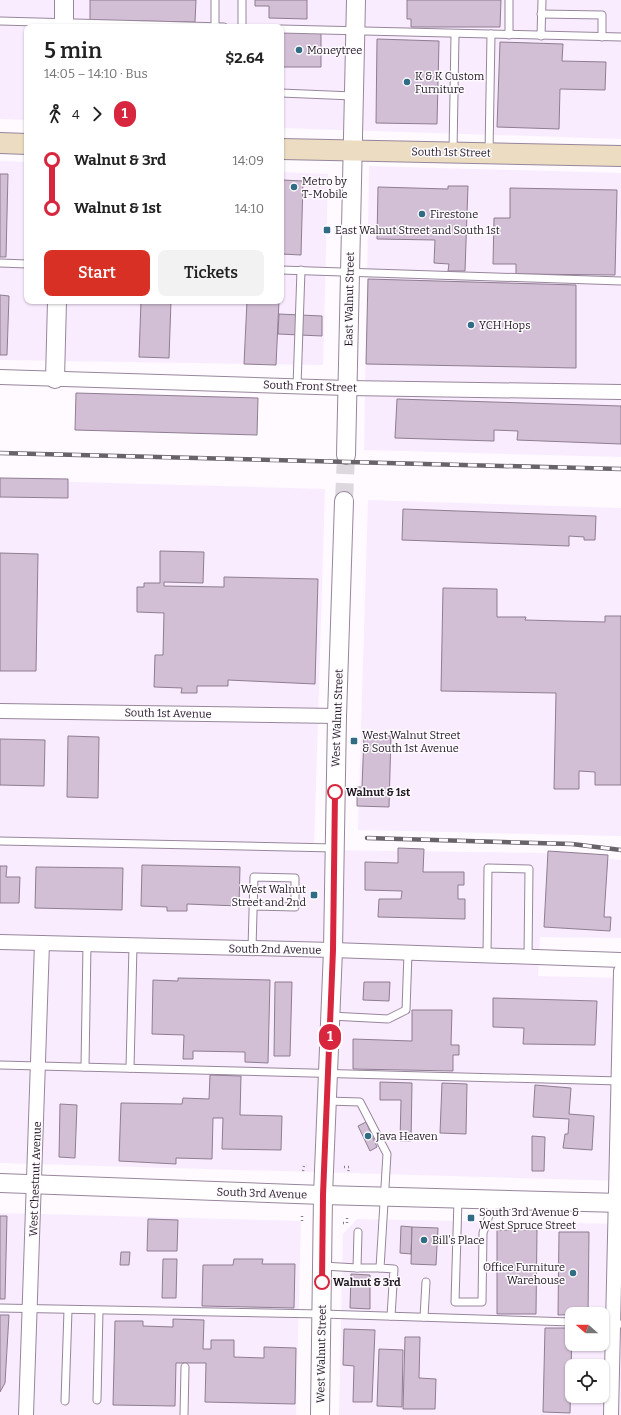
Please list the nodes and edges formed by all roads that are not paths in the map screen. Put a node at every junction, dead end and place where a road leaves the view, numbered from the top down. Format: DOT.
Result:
graph roads {
  1 [pos="64,0"];
  2 [pos="215,0"];
  3 [pos="242,0"];
  4 [pos="356,0"];
  5 [pos="510,0"];
  6 [pos="542,0"];
  7 [pos="541,14"];
  8 [pos="0,20"];
  9 [pos="64,24"];
  10 [pos="215,24"];
  11 [pos="242,24"];
  12 [pos="284,29"];
  13 [pos="356,31"];
  14 [pos="454,34"];
  15 [pos="491,34"];
  16 [pos="509,35"];
  17 [pos="541,36"];
  18 [pos="602,37"];
  19 [pos="621,38"];
  20 [pos="284,93"];
  21 [pos="354,96"];
  22 [pos="0,143"];
  23 [pos="24,144"];
  24 [pos="284,149"];
  25 [pos="352,150"];
  26 [pos="453,152"];
  27 [pos="489,153"];
  28 [pos="621,156"];
  29 [pos="0,263"];
  30 [pos="24,264"];
  31 [pos="284,270"];
  32 [pos="301,270"];
  33 [pos="350,271"];
  34 [pos="621,281"];
  35 [pos="57,304"];
  36 [pos="0,377"];
  37 [pos="55,379"];
  38 [pos="297,386"];
  39 [pos="347,388"];
  40 [pos="621,392"];
  41 [pos="346,455"];
  42 [pos="344,501"];
  43 [pos="0,710"];
  44 [pos="337,716"];
  45 [pos="0,841"];
  46 [pos="334,848"];
  47 [pos="253,906"];
  48 [pos="0,942"];
  49 [pos="42,944"];
  50 [pos="86,945"];
  51 [pos="133,946"];
  52 [pos="252,948"];
  53 [pos="333,950"];
  54 [pos="408,953"];
  55 [pos="487,956"];
  56 [pos="528,957"];
  57 [pos="621,960"];
  58 [pos="621,971"];
  59 [pos="330,1016"];
  60 [pos="0,1065"];
  61 [pos="38,1066"];
  62 [pos="85,1067"];
  63 [pos="130,1068"];
  64 [pos="328,1073"];
  65 [pos="620,1086"];
  66 [pos="327,1102"];
  67 [pos="0,1183"];
  68 [pos="35,1184"];
  69 [pos="323,1195"];
  70 [pos="383,1196"];
  71 [pos="458,1198"];
  72 [pos="494,1199"];
  73 [pos="618,1203"];
  74 [pos="358,1232"];
  75 [pos="323,1266"];
  76 [pos="357,1268"];
  77 [pos="380,1268"];
  78 [pos="426,1282"];
  79 [pos="0,1308"];
  80 [pos="30,1309"];
  81 [pos="68,1310"];
  82 [pos="99,1310"];
  83 [pos="322,1314"];
  84 [pos="391,1316"];
  85 [pos="424,1317"];
  86 [pos="565,1322"];
  87 [pos="612,1323"];
  88 [pos="185,1367"];
  89 [pos="97,1400"];
  90 [pos="65,1401"];
  91 [pos="26,1415"];
  92 [pos="184,1415"];
  93 [pos="320,1415"];
  94 [pos="611,1415"];
  1 -- 9 [label="street"];
  2 -- 10 [label="lane"];
  3 -- 11 [label="lane"];
  4 -- 13 [label="street, East Walnut Street"];
  5 -- 16 [label="lane"];
  6 -- 7 [label="lane"];
  7 -- 17 [label="lane"];
  7 -- 18 [label="lane"];
  8 -- 9 [label="lane"];
  12 -- 13 [label="lane"];
  13 -- 14 [label="lane"];
  13 -- 21 [label="street, East Walnut Street"];
  14 -- 15 [label="lane"];
  14 -- 26 [label="lane"];
  15 -- 16 [label="lane"];
  15 -- 27 [label="lane"];
  16 -- 17 [label="lane"];
  17 -- 18 [label="lane"];
  18 -- 19 [label="lane"];
  20 -- 21 [label="lane"];
  21 -- 25 [label="street, East Walnut Street"];
  22 -- 23 [label="main road"];
  24 -- 25 [label="main road, South 1st Street"];
  25 -- 26 [label="main road, South 1st Street"];
  25 -- 33 [label="street, East Walnut Street"];
  26 -- 27 [label="main road, South 1st Street"];
  27 -- 28 [label="main road, South 1st Street"];
  29 -- 30 [label="lane"];
  31 -- 32 [label="lane"];
  32 -- 33 [label="lane"];
  32 -- 38 [label="lane"];
  33 -- 34 [label="lane"];
  33 -- 39 [label="street, East Walnut Street"];
  35 -- 37 [label="street"];
  36 -- 37 [label="street, South Front Street"];
  37 -- 38 [label="street, South Front Street"];
  38 -- 39 [label="street, South Front Street"];
  39 -- 40 [label="street, South Front Street"];
  39 -- 41 [label="street, East Walnut Street"];
  42 -- 44 [label="street, West Walnut Street"];
  43 -- 44 [label="street, South 1st Avenue"];
  44 -- 46 [label="street, West Walnut Street"];
  45 -- 46 [label="lane"];
  46 -- 53 [label="street, West Walnut Street"];
  47 -- 47 [label="lane"];
  47 -- 52 [label="lane"];
  48 -- 49 [label="street, South 2nd Avenue"];
  49 -- 50 [label="street, South 2nd Avenue"];
  49 -- 61 [label="street, West Chestnut Avenue"];
  50 -- 51 [label="street, South 2nd Avenue"];
  50 -- 62 [label="lane"];
  51 -- 52 [label="street, South 2nd Avenue"];
  51 -- 63 [label="lane"];
  52 -- 53 [label="street, South 2nd Avenue"];
  53 -- 54 [label="street, South 2nd Avenue"];
  53 -- 59 [label="street, West Walnut Street"];
  54 -- 55 [label="street, South 2nd Avenue"];
  54 -- 59 [label="lane"];
  55 -- 56 [label="street, South 2nd Avenue"];
  55 -- 56 [label="lane"];
  56 -- 57 [label="street, South 2nd Avenue"];
  58 -- 65 [label="street"];
  59 -- 64 [label="street, West Walnut Street"];
  60 -- 61 [label="lane"];
  61 -- 62 [label="lane"];
  61 -- 68 [label="street, West Chestnut Avenue"];
  62 -- 63 [label="lane"];
  63 -- 64 [label="lane"];
  64 -- 65 [label="lane"];
  64 -- 66 [label="street, West Walnut Street"];
  65 -- 73 [label="street"];
  66 -- 69 [label="street, West Walnut Street"];
  66 -- 70 [label="lane"];
  67 -- 68 [label="street, South 3rd Avenue"];
  68 -- 69 [label="street, South 3rd Avenue"];
  68 -- 80 [label="street, West Chestnut Avenue"];
  69 -- 70 [label="street, South 3rd Avenue"];
  69 -- 75 [label="street, West Walnut Street"];
  70 -- 71 [label="street, South 3rd Avenue"];
  70 -- 77 [label="lane"];
  71 -- 72 [label="street, South 3rd Avenue"];
  71 -- 72 [label="lane"];
  72 -- 73 [label="street, South 3rd Avenue"];
  73 -- 87 [label="street"];
  74 -- 76 [label="lane"];
  75 -- 76 [label="lane"];
  75 -- 83 [label="street, West Walnut Street"];
  76 -- 77 [label="lane"];
  77 -- 84 [label="lane"];
  78 -- 85 [label="lane"];
  79 -- 80 [label="lane"];
  80 -- 81 [label="lane"];
  80 -- 91 [label="street, West Chestnut Avenue"];
  81 -- 82 [label="lane"];
  81 -- 90 [label="lane"];
  82 -- 83 [label="lane"];
  82 -- 89 [label="lane"];
  83 -- 84 [label="lane"];
  83 -- 93 [label="street, West Walnut Street"];
  84 -- 85 [label="lane"];
  85 -- 86 [label="lane"];
  87 -- 94 [label="street"];
  88 -- 92 [label="lane"];
}
